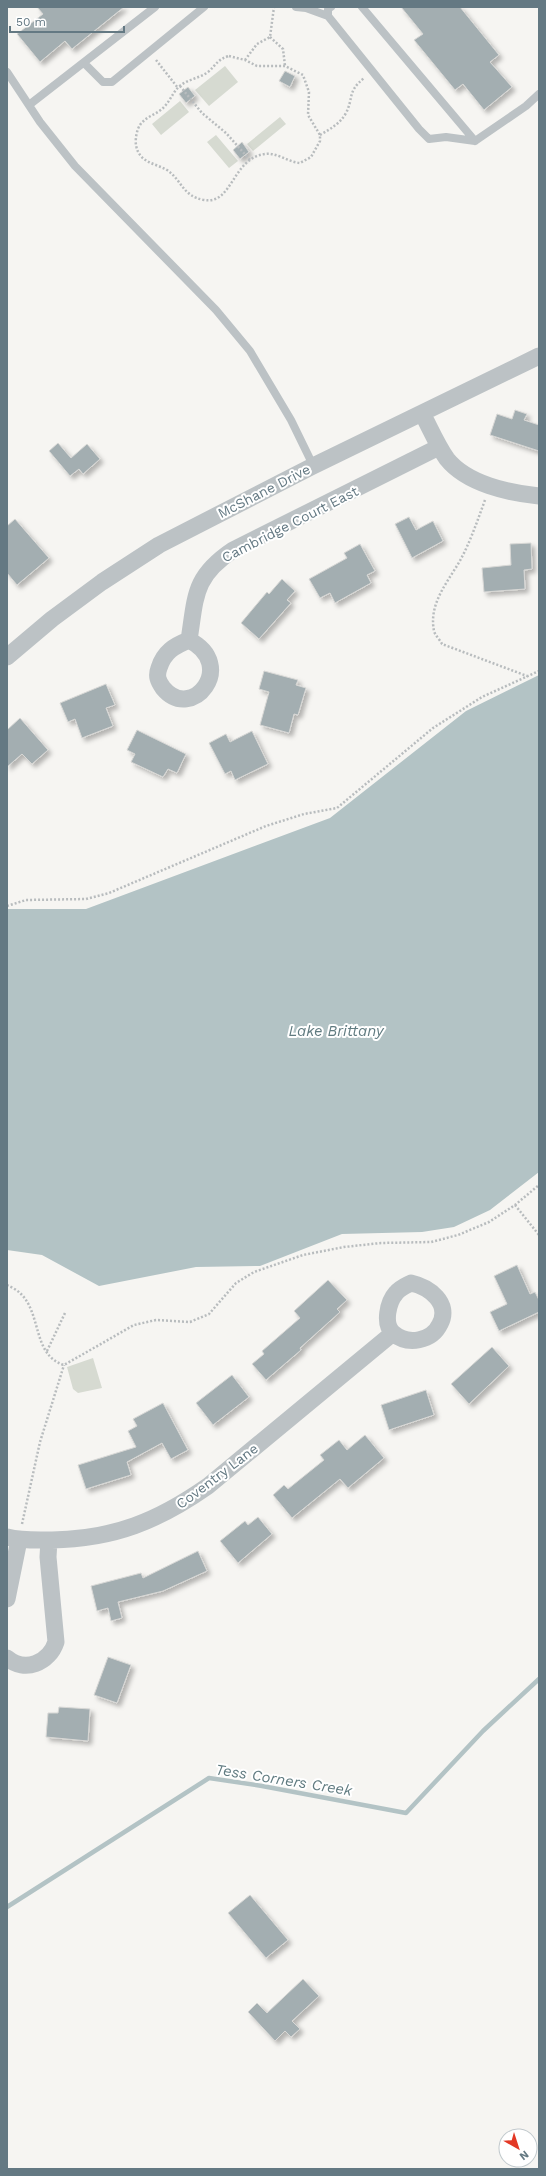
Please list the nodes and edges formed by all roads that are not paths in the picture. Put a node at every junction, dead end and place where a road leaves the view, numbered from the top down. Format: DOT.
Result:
graph roads {
  1 [pos="155,7"];
  2 [pos="204,7"];
  3 [pos="296,7"];
  4 [pos="330,7"];
  5 [pos="362,7"];
  6 [pos="328,16"];
  7 [pos="84,63"];
  8 [pos="7,72"];
  9 [pos="539,94"];
  10 [pos="29,106"];
  11 [pos="475,141"];
  12 [pos="539,356"];
  13 [pos="422,413"];
  14 [pos="439,447"];
  15 [pos="311,467"];
  16 [pos="539,496"];
  17 [pos="189,640"];
  18 [pos="7,657"];
  19 [pos="393,1333"];
  20 [pos="13,1538"];
  21 [pos="49,1540"];
  22 [pos="7,1599"];
  23 [pos="7,1658"];
  1 -- 7 [label="lane"];
  2 -- 7 [label="lane"];
  3 -- 6 [label="lane"];
  4 -- 6 [label="lane"];
  5 -- 11 [label="lane"];
  6 -- 11 [label="lane"];
  7 -- 10 [label="lane"];
  8 -- 10 [label="lane"];
  9 -- 11 [label="lane"];
  10 -- 15 [label="lane"];
  12 -- 13 [label="street, McShane Drive"];
  13 -- 14 [label="street"];
  13 -- 15 [label="street, McShane Drive"];
  14 -- 16 [label="street"];
  14 -- 17 [label="street, Cambridge Court East"];
  15 -- 18 [label="street, McShane Drive"];
  19 -- 21 [label="street, Coventry Lane"];
  20 -- 21 [label="street, Coventry Lane"];
  20 -- 22 [label="street"];
  21 -- 23 [label="street"];
}
